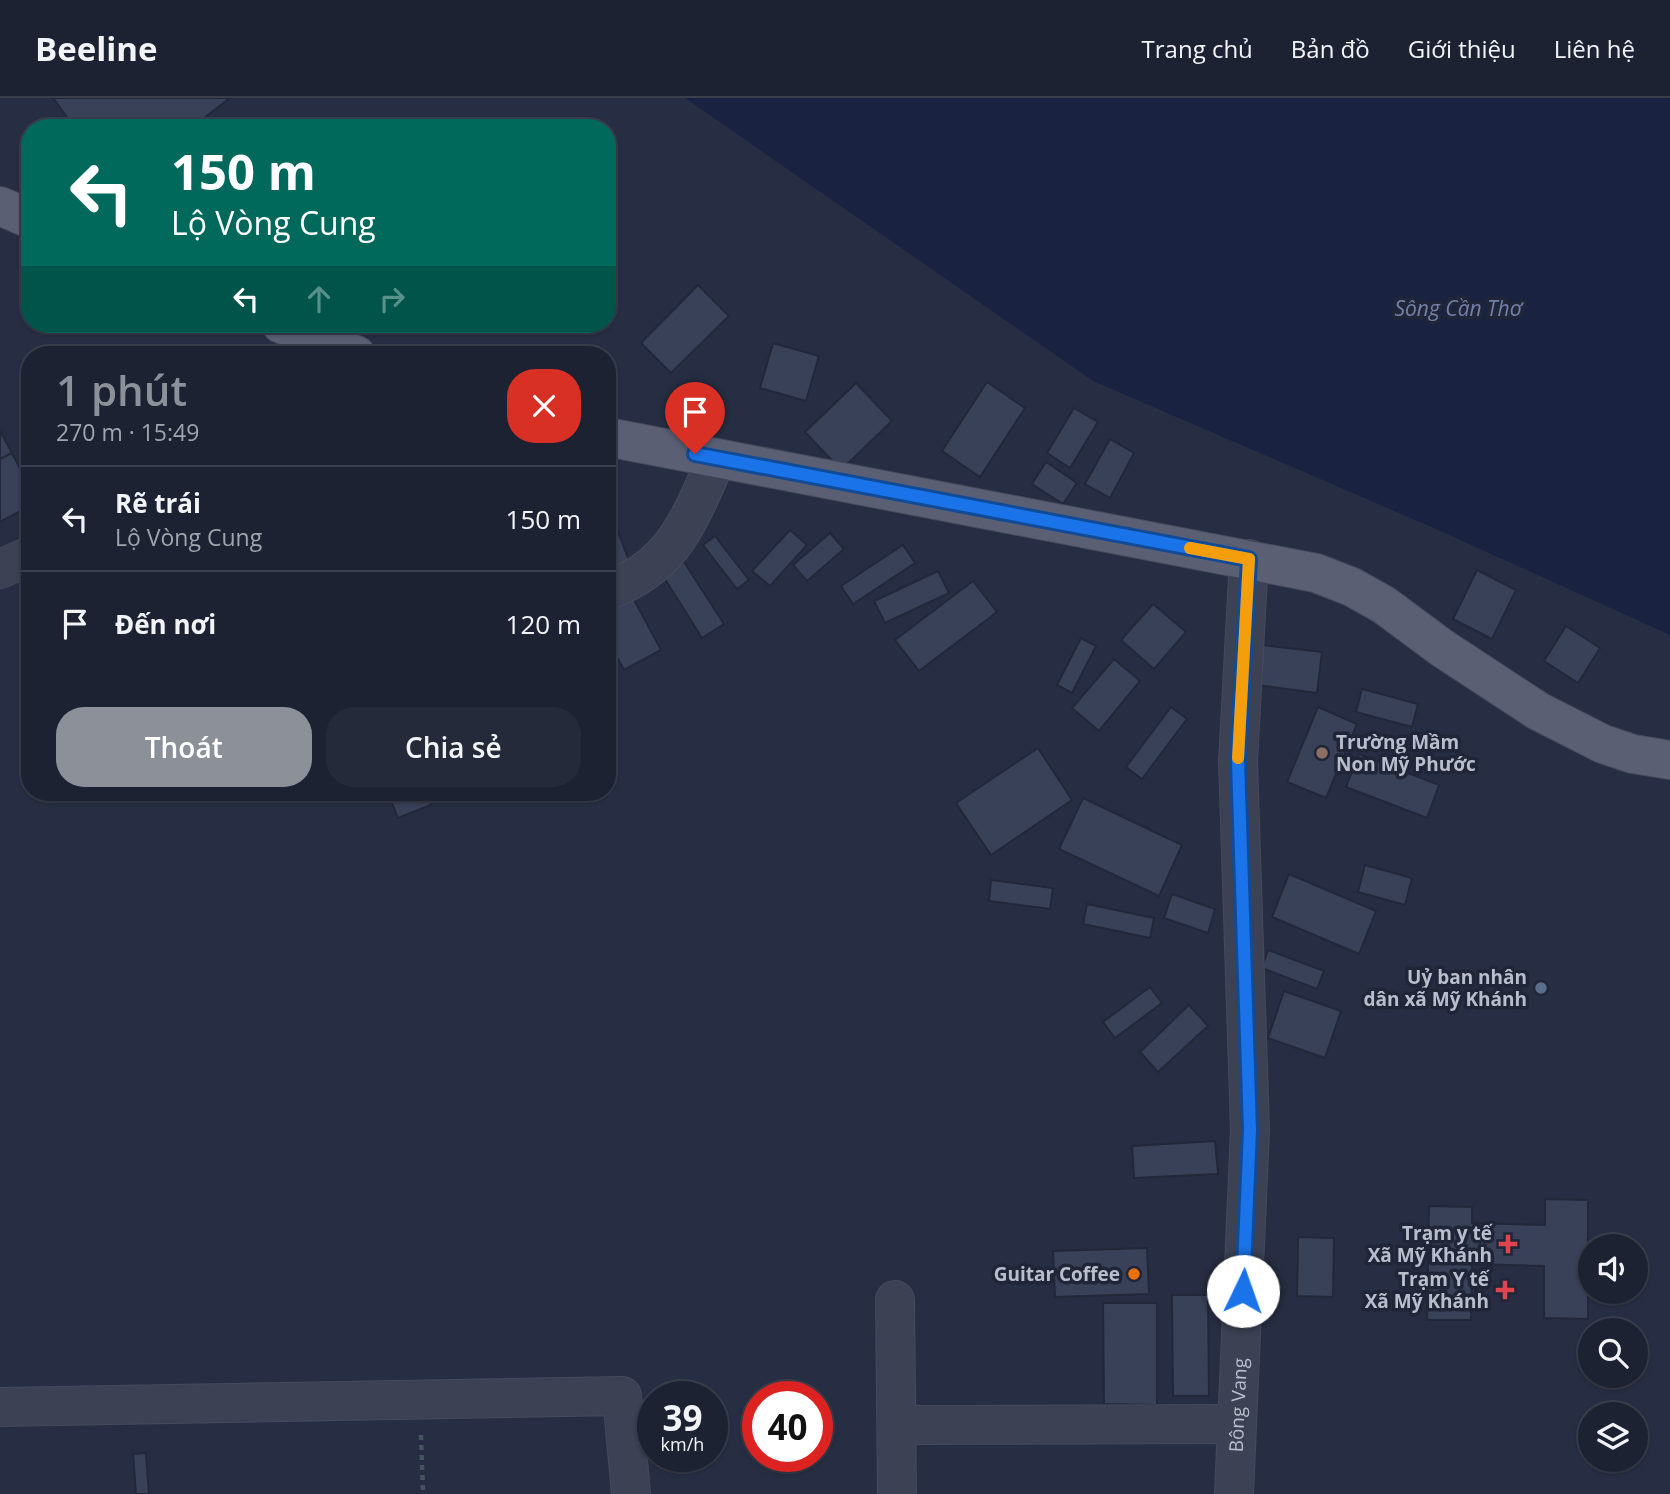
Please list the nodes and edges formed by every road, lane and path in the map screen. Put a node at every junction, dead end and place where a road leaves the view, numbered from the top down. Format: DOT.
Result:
graph roads {
  1 [pos="0,206"];
  2 [pos="21,215"];
  3 [pos="303,333"];
  4 [pos="334,346"];
  5 [pos="616,439"];
  6 [pos="717,458"];
  7 [pos="1249,559"];
  8 [pos="21,560"];
  9 [pos="0,569"];
  10 [pos="616,586"];
  11 [pos="1670,760"];
  12 [pos="895,1300"];
  13 [pos="420,1401"];
  14 [pos="0,1407"];
  15 [pos="1237,1424"];
  16 [pos="897,1425"];
  17 [pos="423,1494"];
  18 [pos="631,1494"];
  19 [pos="897,1494"];
  20 [pos="1234,1494"];
  1 -- 2 [label="main road"];
  3 -- 4 [label="main road"];
  5 -- 6 [label="main road"];
  6 -- 7 [label="main road"];
  6 -- 10 [label="street"];
  7 -- 11 [label="main road"];
  7 -- 15 [label="street, Bông Vang"];
  8 -- 9 [label="street"];
  12 -- 16 [label="street"];
  13 -- 14 [label="street"];
  13 -- 17 [label="path"];
  13 -- 18 [label="street"];
  15 -- 16 [label="street"];
  15 -- 20 [label="street, Bông Vang"];
  16 -- 19 [label="street"];
}
